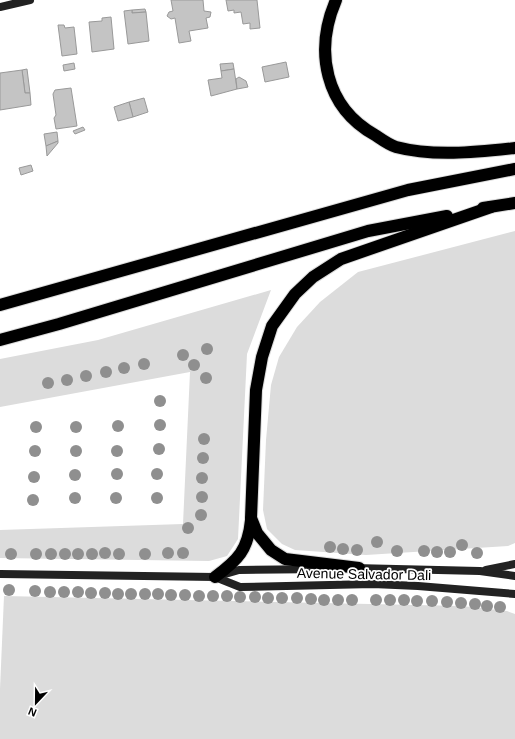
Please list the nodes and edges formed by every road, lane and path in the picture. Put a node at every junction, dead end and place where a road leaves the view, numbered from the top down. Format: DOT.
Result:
graph roads {
  1 [pos="30,0"];
  2 [pos="336,0"];
  3 [pos="0,7"];
  4 [pos="515,148"];
  5 [pos="515,170"];
  6 [pos="515,203"];
  7 [pos="491,207"];
  8 [pos="0,305"];
  9 [pos="0,340"];
  10 [pos="251,518"];
  11 [pos="515,564"];
  12 [pos="359,568"];
  13 [pos="480,571"];
  14 [pos="0,574"];
  15 [pos="515,576"];
  16 [pos="215,577"];
  17 [pos="515,594"];
  1 -- 3 [label="street"];
  2 -- 4 [label="highway"];
  5 -- 8 [label="highway"];
  6 -- 7 [label="highway"];
  7 -- 9 [label="highway"];
  7 -- 10 [label="highway"];
  10 -- 12 [label="highway"];
  10 -- 16 [label="highway"];
  11 -- 13 [label="street"];
  12 -- 13 [label="street, Avenue Salvador Dali"];
  12 -- 16 [label="street, Avenue Salvador Dali"];
  13 -- 15 [label="street, Avenue Salvador Dali"];
  14 -- 16 [label="street, Avenue Salvador Dali"];
  16 -- 17 [label="street, Avenue Salvador Dali"];
}
